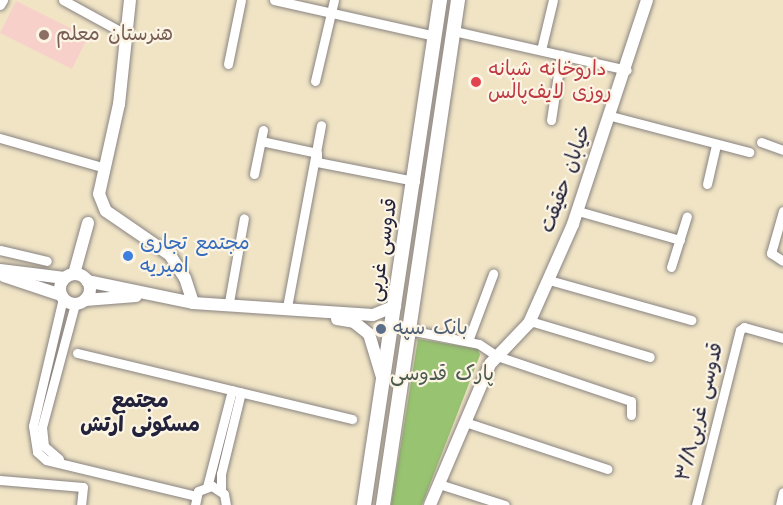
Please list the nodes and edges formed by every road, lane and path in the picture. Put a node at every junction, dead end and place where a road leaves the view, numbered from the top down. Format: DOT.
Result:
graph roads {
  1 [pos="3,0"];
  2 [pos="63,0"];
  3 [pos="130,0"];
  4 [pos="241,0"];
  5 [pos="274,0"];
  6 [pos="334,0"];
  7 [pos="440,0"];
  8 [pos="458,0"];
  9 [pos="553,0"];
  10 [pos="646,0"];
  11 [pos="0,5"];
  12 [pos="331,13"];
  13 [pos="454,31"];
  14 [pos="127,35"];
  15 [pos="435,36"];
  16 [pos="541,51"];
  17 [pos="561,55"];
  18 [pos="228,64"];
  19 [pos="627,70"];
  20 [pos="315,81"];
  21 [pos="611,116"];
  22 [pos="551,120"];
  23 [pos="321,125"];
  24 [pos="263,130"];
  25 [pos="0,138"];
  26 [pos="261,141"];
  27 [pos="761,142"];
  28 [pos="716,145"];
  29 [pos="783,150"];
  30 [pos="749,152"];
  31 [pos="317,153"];
  32 [pos="418,155"];
  33 [pos="435,158"];
  34 [pos="105,168"];
  35 [pos="254,174"];
  36 [pos="415,181"];
  37 [pos="707,184"];
  38 [pos="578,211"];
  39 [pos="783,211"];
  40 [pos="687,216"];
  41 [pos="244,218"];
  42 [pos="88,223"];
  43 [pos="680,240"];
  44 [pos="0,250"];
  45 [pos="47,261"];
  46 [pos="783,261"];
  47 [pos="671,267"];
  48 [pos="0,270"];
  49 [pos="0,274"];
  50 [pos="493,274"];
  51 [pos="69,276"];
  52 [pos="549,280"];
  53 [pos="87,281"];
  54 [pos="149,295"];
  55 [pos="62,297"];
  56 [pos="80,302"];
  57 [pos="229,302"];
  58 [pos="193,303"];
  59 [pos="394,306"];
  60 [pos="287,307"];
  61 [pos="305,309"];
  62 [pos="691,320"];
  63 [pos="530,321"];
  64 [pos="409,330"];
  65 [pos="783,338"];
  66 [pos="468,341"];
  67 [pos="77,353"];
  68 [pos="497,356"];
  69 [pos="650,357"];
  70 [pos="383,382"];
  71 [pos="237,391"];
  72 [pos="42,409"];
  73 [pos="631,415"];
  74 [pos="352,419"];
  75 [pos="465,422"];
  76 [pos="607,469"];
  77 [pos="0,480"];
  78 [pos="439,484"];
  79 [pos="207,487"];
  80 [pos="221,490"];
  81 [pos="783,492"];
  82 [pos="195,500"];
  83 [pos="81,505"];
  84 [pos="227,505"];
  85 [pos="364,505"];
  86 [pos="383,505"];
  87 [pos="430,505"];
  88 [pos="505,505"];
  89 [pos="696,505"];
  90 [pos="780,505"];
  1 -- 11 [label="street"];
  2 -- 14 [label="street"];
  3 -- 14 [label="street"];
  4 -- 18 [label="street"];
  5 -- 12 [label="street"];
  6 -- 12 [label="street"];
  7 -- 15 [label="main road, قدوسی غربی"];
  8 -- 13 [label="main road, قدوسی غربی"];
  9 -- 16 [label="street"];
  10 -- 19 [label="street, خیابان حقیقت"];
  12 -- 15 [label="street"];
  12 -- 20 [label="street"];
  13 -- 16 [label="street"];
  13 -- 33 [label="main road, قدوسی غربی"];
  14 -- 34 [label="street"];
  15 -- 32 [label="main road, قدوسی غربی"];
  16 -- 17 [label="street"];
  17 -- 19 [label="street"];
  17 -- 22 [label="street"];
  19 -- 21 [label="street, خیابان حقیقت"];
  21 -- 28 [label="street"];
  21 -- 38 [label="street, خیابان حقیقت"];
  23 -- 31 [label="street"];
  24 -- 26 [label="street"];
  25 -- 34 [label="street"];
  26 -- 31 [label="street"];
  26 -- 35 [label="street"];
  27 -- 29 [label="street"];
  28 -- 30 [label="street"];
  28 -- 37 [label="street"];
  31 -- 36 [label="street"];
  31 -- 60 [label="street"];
  32 -- 33 [label="main road"];
  32 -- 36 [label="main road, قدوسی غربی"];
  33 -- 64 [label="main road, قدوسی غربی"];
  34 -- 58 [label="street"];
  36 -- 59 [label="main road, قدوسی غربی"];
  38 -- 43 [label="street"];
  38 -- 52 [label="street, خیابان حقیقت"];
  39 -- 46 [label="street"];
  40 -- 43 [label="street"];
  41 -- 57 [label="street"];
  42 -- 51 [label="street"];
  43 -- 47 [label="street"];
  44 -- 45 [label="street"];
  48 -- 51 [label="street"];
  49 -- 55 [label="street"];
  50 -- 66 [label="street"];
  51 -- 53 [label="street"];
  51 -- 55 [label="street"];
  52 -- 62 [label="street"];
  52 -- 63 [label="street, خیابان حقیقت"];
  53 -- 54 [label="street"];
  53 -- 56 [label="street"];
  54 -- 56 [label="street"];
  54 -- 58 [label="street"];
  55 -- 56 [label="street"];
  55 -- 72 [label="street"];
  56 -- 72 [label="street"];
  57 -- 58 [label="street"];
  57 -- 60 [label="street"];
  59 -- 61 [label="street"];
  59 -- 70 [label="main road, قدوسی غربی"];
  60 -- 61 [label="street"];
  61 -- 70 [label="street"];
  63 -- 68 [label="street, خیابان حقیقت"];
  63 -- 69 [label="street"];
  64 -- 66 [label="street"];
  64 -- 86 [label="main road, قدوسی غربی"];
  65 -- 89 [label="street, قدوسی غربی۳/۸"];
  66 -- 68 [label="street"];
  67 -- 71 [label="street"];
  68 -- 73 [label="street"];
  68 -- 75 [label="street, خیابان حقیقت"];
  70 -- 85 [label="main road, قدوسی غربی"];
  71 -- 74 [label="street"];
  71 -- 79 [label="street"];
  71 -- 80 [label="street"];
  72 -- 82 [label="street"];
  75 -- 76 [label="street"];
  75 -- 78 [label="street, خیابان حقیقت"];
  77 -- 83 [label="street"];
  78 -- 87 [label="street, خیابان حقیقت"];
  78 -- 88 [label="street"];
  79 -- 80 [label="street"];
  79 -- 82 [label="street"];
  80 -- 84 [label="street"];
  81 -- 90 [label="street"];
}
